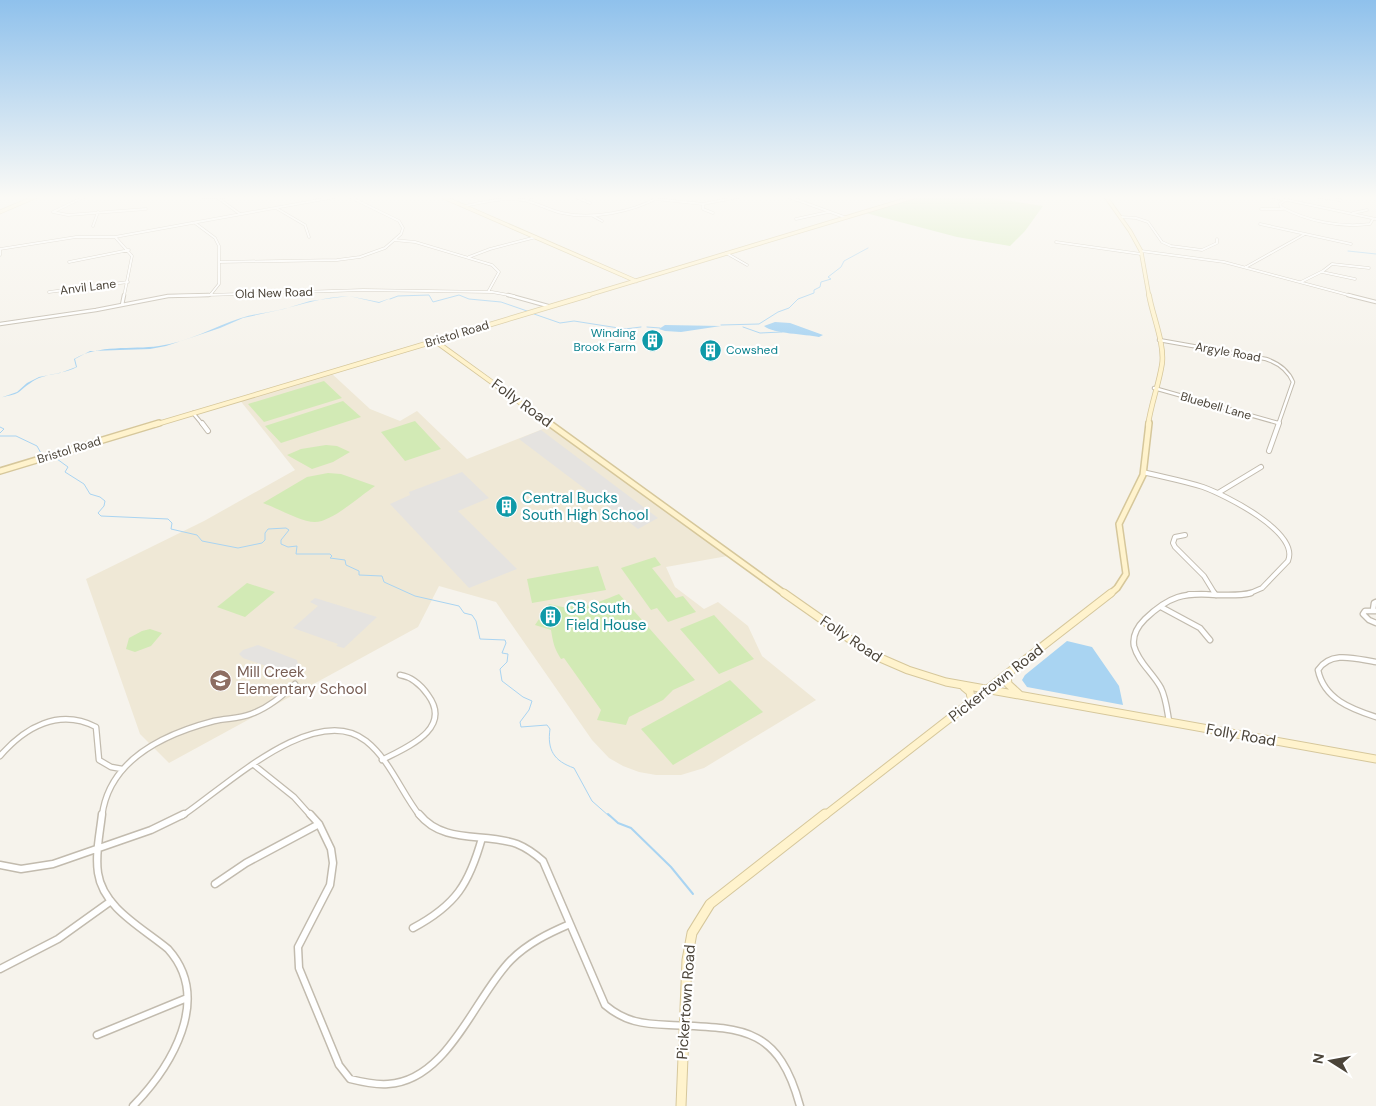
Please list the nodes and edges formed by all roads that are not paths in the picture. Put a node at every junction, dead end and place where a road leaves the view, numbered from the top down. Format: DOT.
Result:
graph roads {
  1 [pos="0,249"];
  2 [pos="218,249"];
  3 [pos="382,249"];
  4 [pos="438,249"];
  5 [pos="491,249"];
  6 [pos="563,249"];
  7 [pos="743,249"];
  8 [pos="1097,249"];
  9 [pos="1139,249"];
  10 [pos="1186,249"];
  11 [pos="1209,249"];
  12 [pos="1279,249"];
  13 [pos="129,250"];
  14 [pos="1141,253"];
  15 [pos="726,254"];
  16 [pos="0,255"];
  17 [pos="468,257"];
  18 [pos="1188,257"];
  19 [pos="69,262"];
  20 [pos="219,262"];
  21 [pos="747,265"];
  22 [pos="1246,267"];
  23 [pos="1369,268"];
  24 [pos="1322,272"];
  25 [pos="1356,279"];
  26 [pos="636,280"];
  27 [pos="128,282"];
  28 [pos="1301,282"];
  29 [pos="49,292"];
  30 [pos="488,292"];
  31 [pos="211,294"];
  32 [pos="1376,302"];
  33 [pos="122,306"];
  34 [pos="548,306"];
  35 [pos="0,324"];
  36 [pos="1159,340"];
  37 [pos="435,341"];
  38 [pos="1154,388"];
  39 [pos="193,413"];
  40 [pos="1278,423"];
  41 [pos="208,431"];
  42 [pos="1269,451"];
  43 [pos="1261,467"];
  44 [pos="0,471"];
  45 [pos="1143,472"];
  46 [pos="1218,493"];
  47 [pos="1185,535"];
  48 [pos="1216,595"];
  49 [pos="1376,602"];
  50 [pos="1161,607"];
  51 [pos="1375,611"];
  52 [pos="1376,623"];
  53 [pos="1210,640"];
  54 [pos="1376,662"];
  55 [pos="400,675"];
  56 [pos="1007,675"];
  57 [pos="295,684"];
  58 [pos="962,686"];
  59 [pos="987,690"];
  60 [pos="1026,697"];
  61 [pos="972,702"];
  62 [pos="1376,717"];
  63 [pos="1169,721"];
  64 [pos="0,756"];
  65 [pos="1376,759"];
  66 [pos="382,760"];
  67 [pos="254,766"];
  68 [pos="122,770"];
  69 [pos="319,824"];
  70 [pos="482,838"];
  71 [pos="99,847"];
  72 [pos="0,865"];
  73 [pos="215,884"];
  74 [pos="111,901"];
  75 [pos="570,924"];
  76 [pos="413,928"];
  77 [pos="0,969"];
  78 [pos="186,998"];
  79 [pos="683,1026"];
  80 [pos="97,1035"];
  81 [pos="133,1106"];
  82 [pos="681,1106"];
  83 [pos="800,1106"];
  1 -- 16 [label="street"];
  2 -- 20 [label="street"];
  3 -- 20 [label="street"];
  4 -- 17 [label="street"];
  5 -- 17 [label="street"];
  6 -- 26 [label="street"];
  7 -- 15 [label="street, Bristol Road"];
  8 -- 14 [label="street"];
  9 -- 14 [label="street, Pickertown Road"];
  10 -- 11 [label="street"];
  10 -- 18 [label="street"];
  12 -- 22 [label="street"];
  13 -- 19 [label="street"];
  13 -- 27 [label="street"];
  14 -- 18 [label="street"];
  14 -- 36 [label="street, Pickertown Road"];
  15 -- 21 [label="street"];
  15 -- 26 [label="street, Bristol Road"];
  17 -- 30 [label="street"];
  18 -- 22 [label="street"];
  20 -- 31 [label="street"];
  22 -- 28 [label="street"];
  23 -- 24 [label="street"];
  24 -- 25 [label="street"];
  24 -- 28 [label="street"];
  26 -- 34 [label="street, Bristol Road"];
  27 -- 29 [label="street, Anvil Lane"];
  27 -- 33 [label="street"];
  28 -- 32 [label="street"];
  30 -- 31 [label="street, Old New Road"];
  30 -- 34 [label="street, Old New Road"];
  31 -- 33 [label="street, Old New Road"];
  33 -- 35 [label="street, Old New Road"];
  34 -- 37 [label="street, Bristol Road"];
  36 -- 38 [label="street, Pickertown Road"];
  36 -- 40 [label="street, Argyle Road"];
  37 -- 39 [label="street, Bristol Road"];
  37 -- 58 [label="street, Folly Road"];
  38 -- 40 [label="street, Bluebell Lane"];
  38 -- 45 [label="street, Pickertown Road"];
  39 -- 41 [label="street"];
  39 -- 44 [label="street, Bristol Road"];
  40 -- 42 [label="street"];
  43 -- 46 [label="street"];
  45 -- 46 [label="street"];
  45 -- 56 [label="street, Pickertown Road"];
  46 -- 48 [label="street"];
  47 -- 48 [label="street"];
  48 -- 50 [label="street"];
  49 -- 51 [label="street"];
  50 -- 53 [label="street"];
  50 -- 63 [label="street"];
  51 -- 52 [label="street"];
  54 -- 62 [label="street"];
  55 -- 66 [label="street"];
  56 -- 59 [label="street, Pickertown Road"];
  56 -- 60 [label="street"];
  57 -- 68 [label="street"];
  58 -- 59 [label="street, Folly Road"];
  58 -- 61 [label="street"];
  59 -- 60 [label="street, Folly Road"];
  59 -- 61 [label="street, Pickertown Road"];
  60 -- 63 [label="street, Folly Road"];
  61 -- 79 [label="street, Pickertown Road"];
  63 -- 65 [label="street, Folly Road"];
  64 -- 68 [label="street"];
  66 -- 67 [label="street"];
  66 -- 70 [label="street"];
  67 -- 69 [label="street"];
  67 -- 71 [label="street"];
  68 -- 71 [label="street"];
  69 -- 73 [label="street"];
  69 -- 75 [label="street"];
  70 -- 75 [label="street"];
  70 -- 76 [label="street"];
  71 -- 72 [label="street"];
  71 -- 74 [label="street"];
  74 -- 77 [label="street"];
  74 -- 78 [label="street"];
  75 -- 79 [label="street"];
  78 -- 80 [label="street"];
  78 -- 81 [label="street"];
  79 -- 82 [label="street, Pickertown Road"];
  79 -- 83 [label="street"];
}
